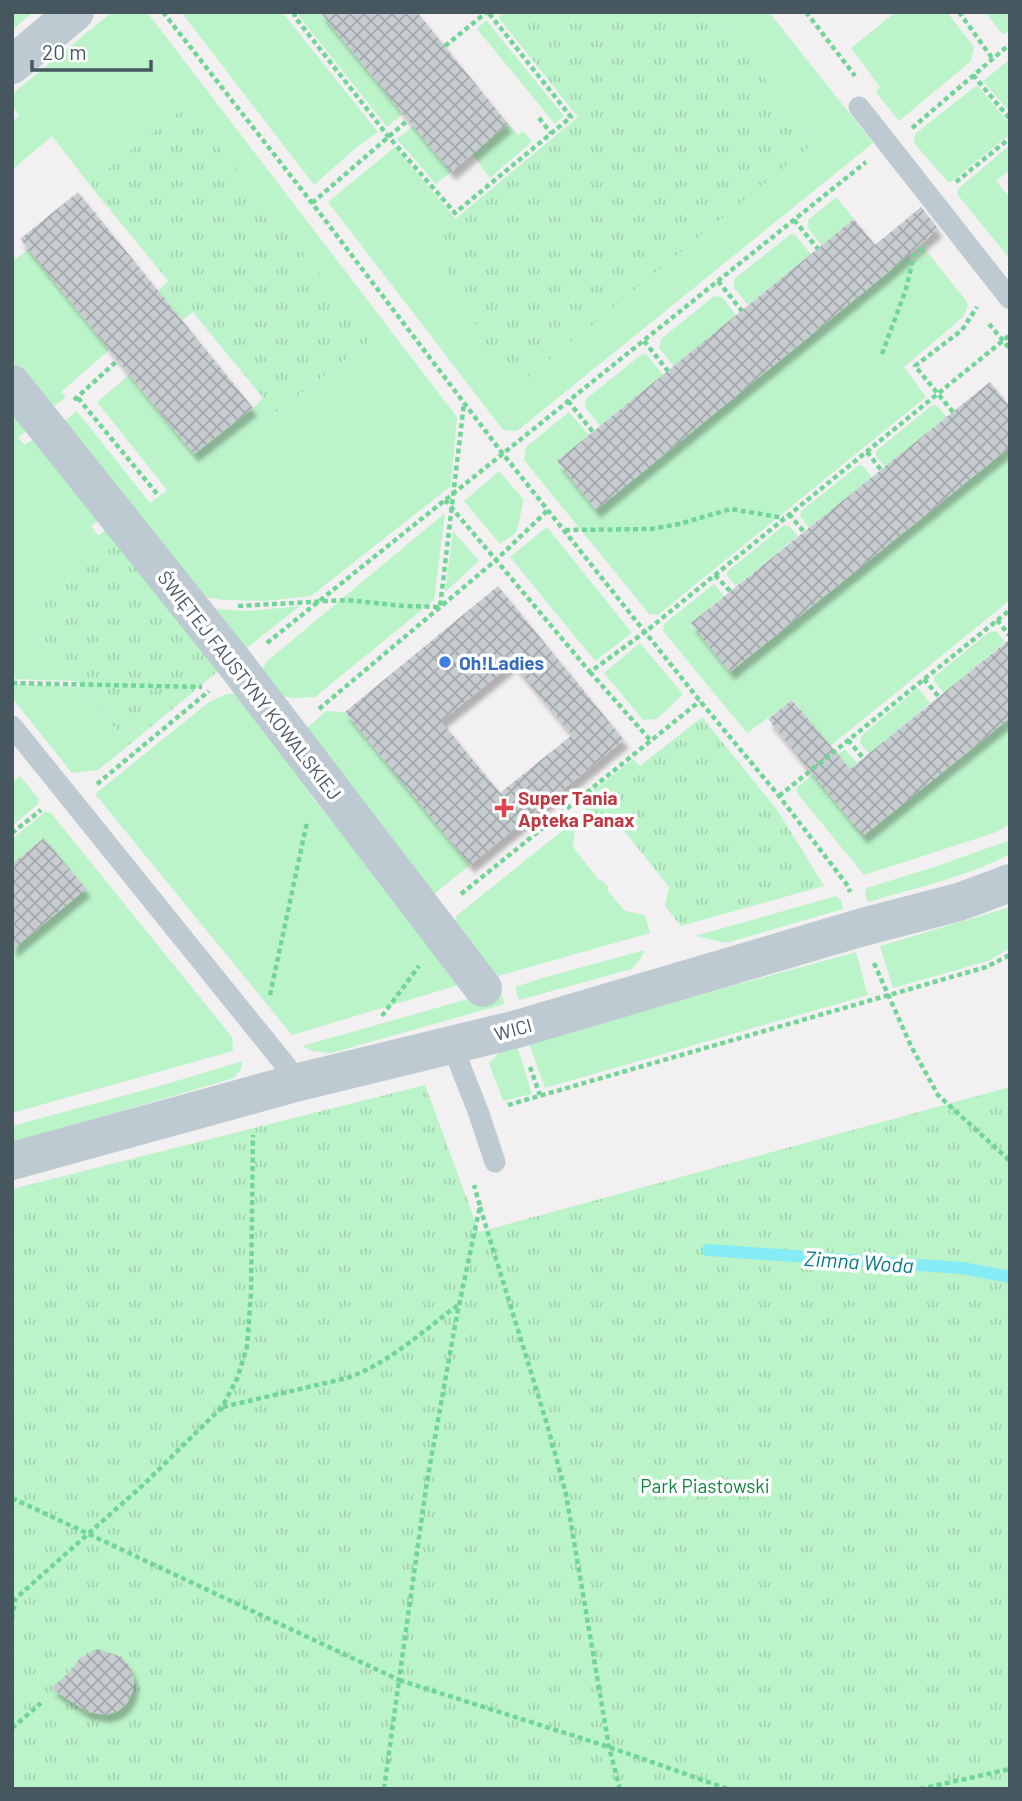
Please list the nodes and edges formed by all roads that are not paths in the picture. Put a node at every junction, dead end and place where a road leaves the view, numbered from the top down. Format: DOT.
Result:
graph roads {
  1 [pos="75,12"];
  2 [pos="12,65"];
  3 [pos="859,107"];
  4 [pos="1010,299"];
  5 [pos="12,384"];
  6 [pos="12,726"];
  7 [pos="1010,883"];
  8 [pos="483,988"];
  9 [pos="452,1045"];
  10 [pos="299,1082"];
  11 [pos="12,1161"];
  12 [pos="495,1162"];
  1 -- 2 [label="street"];
  3 -- 4 [label="lane"];
  5 -- 8 [label="street, ŚWIĘTEJ FAUSTYNY KOWALSKIEJ"];
  6 -- 10 [label="lane"];
  7 -- 9 [label="street, WICI"];
  9 -- 10 [label="street, WICI"];
  9 -- 12 [label="lane"];
  10 -- 11 [label="street, WICI"];
}
